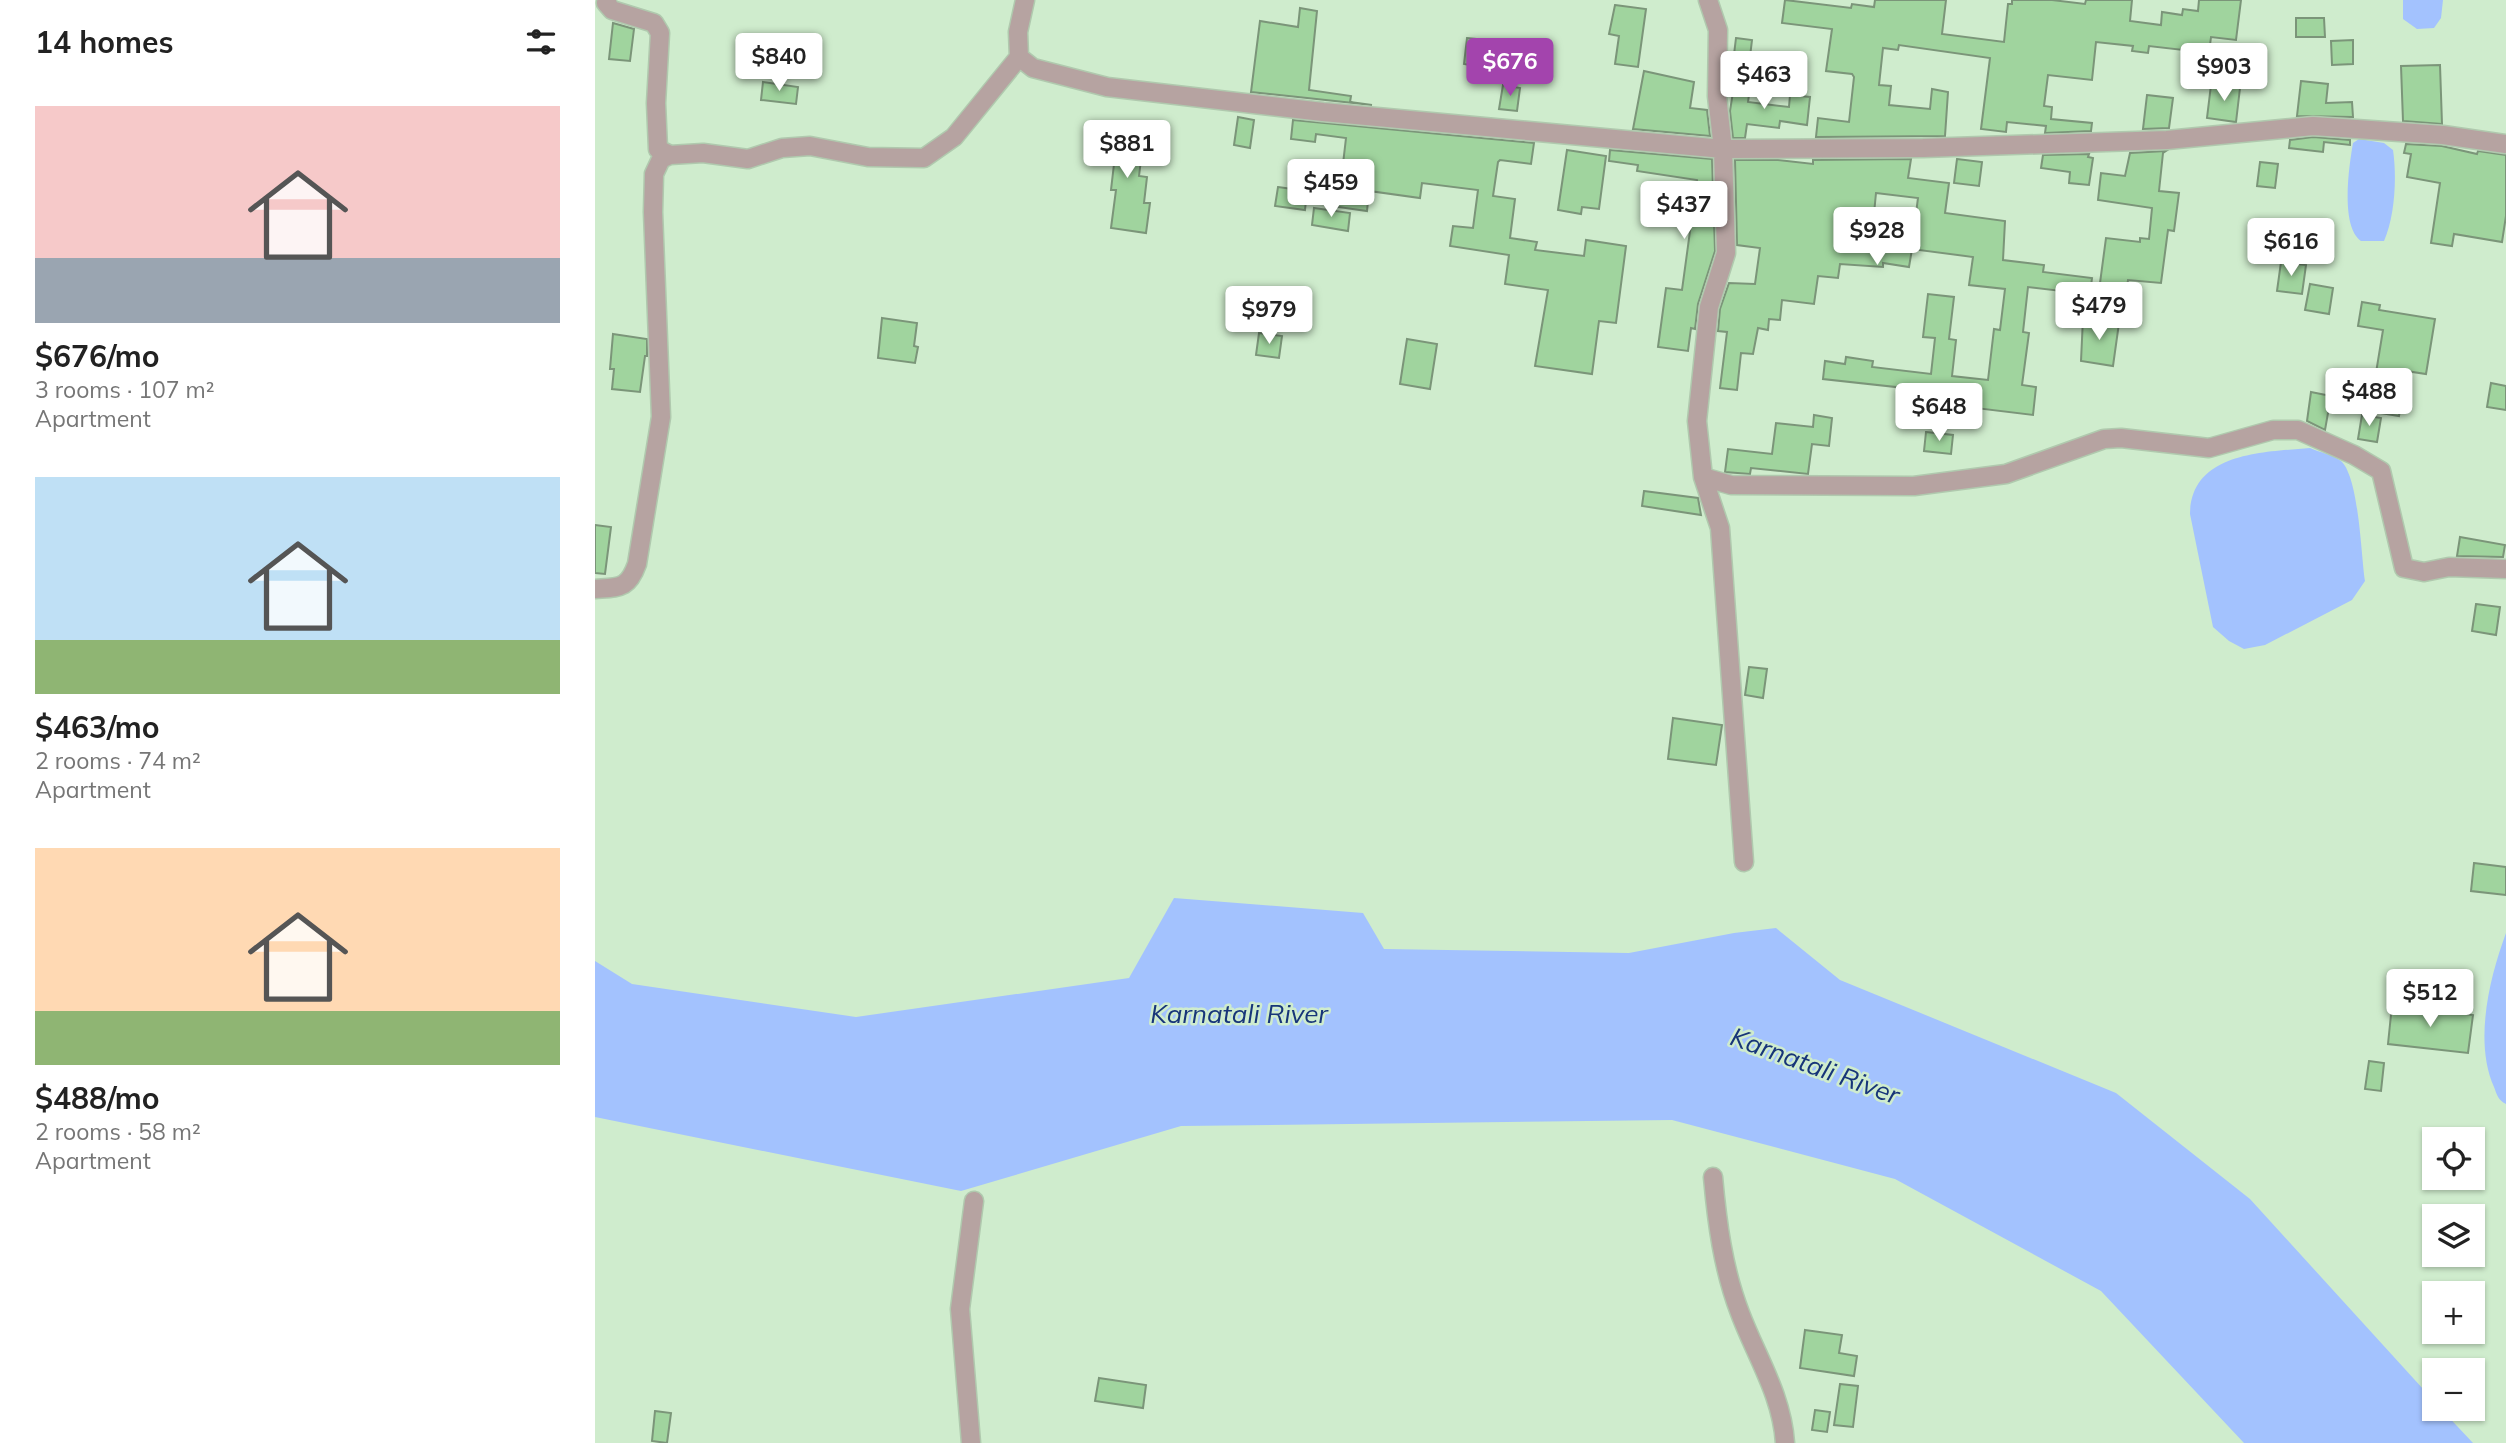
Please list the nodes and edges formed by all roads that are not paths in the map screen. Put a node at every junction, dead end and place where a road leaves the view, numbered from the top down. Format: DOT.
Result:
graph roads {
  1 [pos="607,0"];
  2 [pos="1025,0"];
  3 [pos="1708,0"];
  4 [pos="1019,57"];
  5 [pos="2506,144"];
  6 [pos="1723,149"];
  7 [pos="670,155"];
  8 [pos="1703,477"];
  9 [pos="2506,569"];
  10 [pos="595,589"];
  11 [pos="1744,862"];
  12 [pos="1713,1177"];
  13 [pos="974,1201"];
  14 [pos="971,1443"];
  15 [pos="1785,1443"];
  1 -- 7 [label="street"];
  2 -- 4 [label="street"];
  3 -- 6 [label="street"];
  4 -- 6 [label="street"];
  4 -- 7 [label="street"];
  5 -- 6 [label="street"];
  6 -- 8 [label="street"];
  7 -- 10 [label="street"];
  8 -- 9 [label="street"];
  8 -- 11 [label="street"];
  12 -- 15 [label="street"];
  13 -- 14 [label="street"];
}
